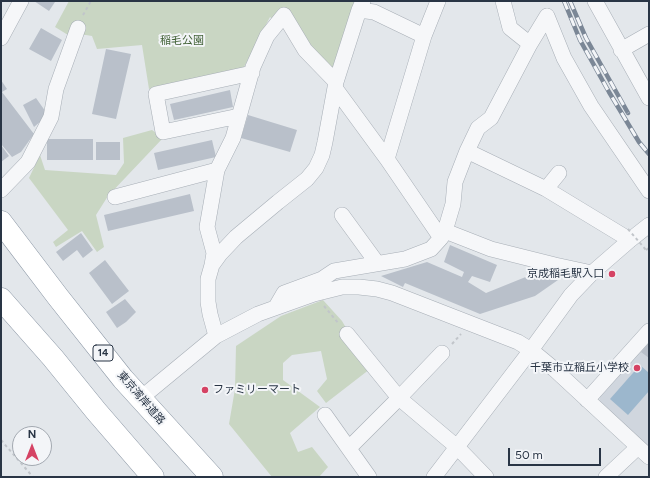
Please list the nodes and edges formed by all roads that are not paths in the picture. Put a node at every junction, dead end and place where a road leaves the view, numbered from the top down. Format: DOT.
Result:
graph roads {
  1 [pos="21,1"];
  2 [pos="438,1"];
  3 [pos="503,1"];
  4 [pos="595,1"];
  5 [pos="361,6"];
  6 [pos="78,28"];
  7 [pos="649,34"];
  8 [pos="424,36"];
  9 [pos="1,38"];
  10 [pos="530,44"];
  11 [pos="621,50"];
  12 [pos="252,72"];
  13 [pos="335,85"];
  14 [pos="649,98"];
  15 [pos="239,116"];
  16 [pos="467,151"];
  17 [pos="387,159"];
  18 [pos="217,170"];
  19 [pos="559,173"];
  20 [pos="546,189"];
  21 [pos="1,190"];
  22 [pos="649,191"];
  23 [pos="116,197"];
  24 [pos="342,215"];
  25 [pos="1,222"];
  26 [pos="649,226"];
  27 [pos="629,234"];
  28 [pos="443,235"];
  29 [pos="376,263"];
  30 [pos="212,265"];
  31 [pos="592,273"];
  32 [pos="1,299"];
  33 [pos="276,307"];
  34 [pos="649,331"];
  35 [pos="347,334"];
  36 [pos="216,336"];
  37 [pos="531,350"];
  38 [pos="442,353"];
  39 [pos="140,398"];
  40 [pos="399,398"];
  41 [pos="587,400"];
  42 [pos="325,414"];
  43 [pos="457,447"];
  44 [pos="349,448"];
  45 [pos="644,452"];
  46 [pos="153,477"];
  47 [pos="212,477"];
  48 [pos="369,477"];
  49 [pos="434,477"];
  50 [pos="486,477"];
  51 [pos="606,477"];
  1 -- 9 [label="street"];
  2 -- 8 [label="street"];
  3 -- 10 [label="street"];
  4 -- 11 [label="street"];
  5 -- 8 [label="street"];
  5 -- 13 [label="street"];
  6 -- 21 [label="street"];
  7 -- 11 [label="street"];
  8 -- 17 [label="street"];
  10 -- 16 [label="street"];
  10 -- 22 [label="street"];
  11 -- 14 [label="street"];
  12 -- 13 [label="street"];
  12 -- 15 [label="street"];
  12 -- 15 [label="street"];
  13 -- 17 [label="street"];
  13 -- 30 [label="street"];
  15 -- 18 [label="street"];
  16 -- 20 [label="street"];
  16 -- 28 [label="street"];
  17 -- 28 [label="street"];
  18 -- 23 [label="street"];
  18 -- 30 [label="street"];
  19 -- 20 [label="street"];
  20 -- 27 [label="street"];
  24 -- 29 [label="street"];
  25 -- 39 [label="highway, 東京湾岸道路 / 14"];
  26 -- 27 [label="street"];
  27 -- 31 [label="street"];
  28 -- 29 [label="street"];
  28 -- 31 [label="street"];
  29 -- 33 [label="street"];
  30 -- 36 [label="street"];
  31 -- 37 [label="street"];
  32 -- 46 [label="highway"];
  33 -- 36 [label="street"];
  33 -- 37 [label="street"];
  34 -- 41 [label="street"];
  35 -- 40 [label="street"];
  36 -- 39 [label="street"];
  37 -- 41 [label="street"];
  37 -- 43 [label="street"];
  38 -- 40 [label="street"];
  39 -- 47 [label="highway, 東京湾岸道路 / 14"];
  40 -- 43 [label="street"];
  40 -- 44 [label="street"];
  41 -- 45 [label="street"];
  42 -- 44 [label="street"];
  43 -- 49 [label="street"];
  43 -- 50 [label="street"];
  44 -- 48 [label="street"];
  45 -- 51 [label="street"];
}
